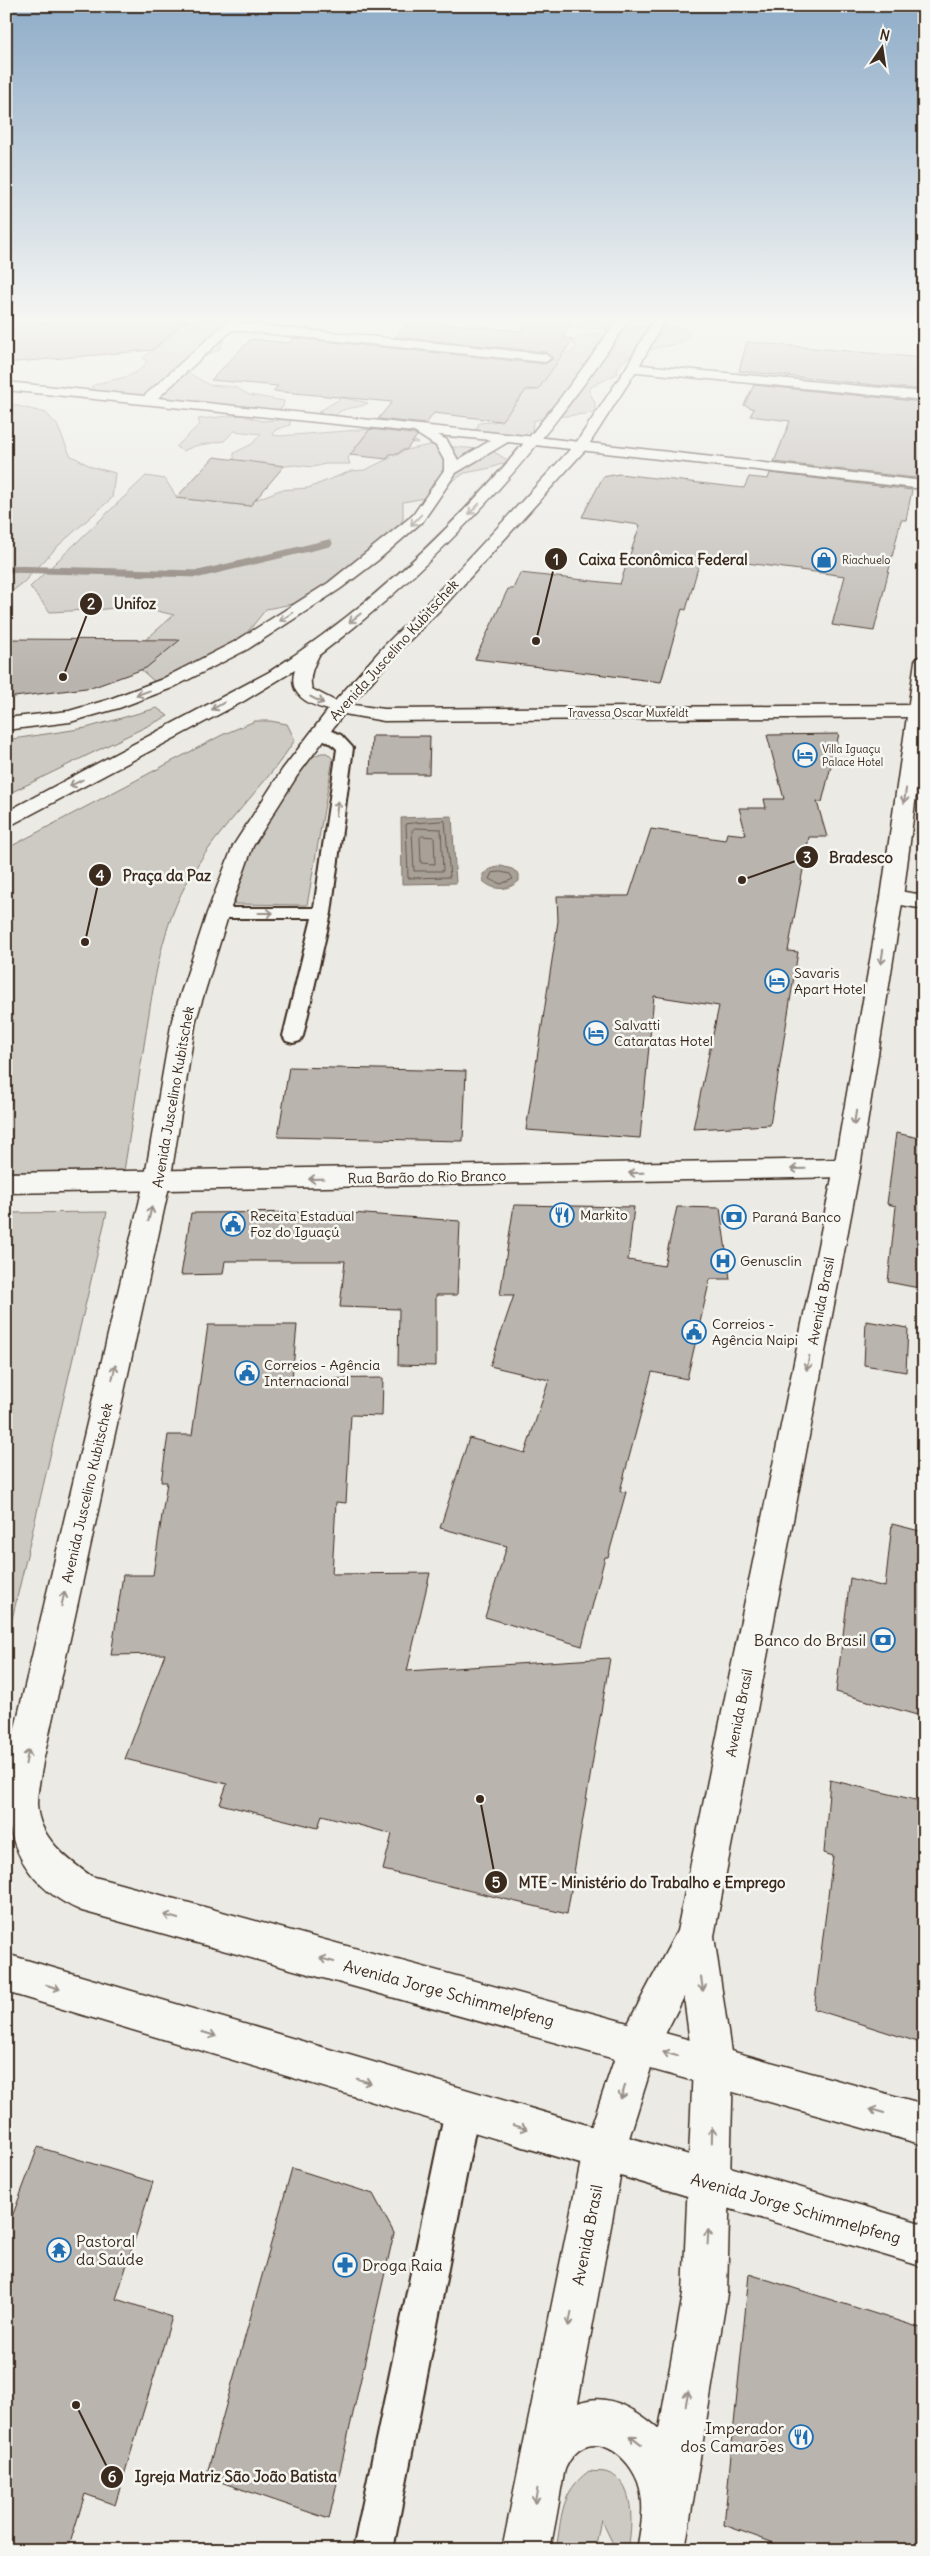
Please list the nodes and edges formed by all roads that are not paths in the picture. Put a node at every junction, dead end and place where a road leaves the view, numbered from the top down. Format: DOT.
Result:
graph roads {
  1 [pos="436,439"];
  2 [pos="503,439"];
  3 [pos="518,439"];
  4 [pos="585,439"];
  5 [pos="536,441"];
  6 [pos="581,446"];
  7 [pos="451,470"];
  8 [pos="924,484"];
  9 [pos="312,652"];
  10 [pos="924,661"];
  11 [pos="340,708"];
  12 [pos="917,711"];
  13 [pos="6,724"];
  14 [pos="321,731"];
  15 [pos="6,820"];
  16 [pos="892,898"];
  17 [pos="924,902"];
  18 [pos="218,912"];
  19 [pos="322,913"];
  20 [pos="293,1036"];
  21 [pos="847,1168"];
  22 [pos="158,1182"];
  23 [pos="6,1183"];
  24 [pos="13,1808"];
  25 [pos="695,1936"];
  26 [pos="6,1973"];
  27 [pos="638,2045"];
  28 [pos="714,2066"];
  29 [pos="462,2110"];
  30 [pos="924,2124"];
  31 [pos="604,2151"];
  32 [pos="711,2184"];
  33 [pos="924,2246"];
  34 [pos="543,2459"];
  35 [pos="664,2532"];
  36 [pos="373,2550"];
  37 [pos="526,2550"];
  1 -- 7 [label="street"];
  2 -- 7 [label="street"];
  3 -- 5 [label="street"];
  4 -- 6 [label="street, Avenida Juscelino Kubitschek"];
  5 -- 6 [label="street"];
  5 -- 9 [label="street, one-way"];
  6 -- 8 [label="street"];
  6 -- 11 [label="street, Avenida Juscelino Kubitschek"];
  7 -- 13 [label="street, one-way"];
  9 -- 11 [label="street, Travessa Oscar Muxfeldt, one-way"];
  9 -- 15 [label="street, one-way"];
  10 -- 12 [label="street, Avenida Brasil"];
  11 -- 12 [label="street, Travessa Oscar Muxfeldt"];
  11 -- 14 [label="street, Avenida Juscelino Kubitschek"];
  12 -- 16 [label="street, Avenida Brasil, one-way"];
  14 -- 18 [label="street, Avenida Juscelino Kubitschek"];
  19 -- 14 [label="lane, one-way"];
  16 -- 17 [label="street"];
  16 -- 21 [label="street, Avenida Brasil, one-way"];
  18 -- 19 [label="lane, one-way"];
  18 -- 22 [label="street, Avenida Juscelino Kubitschek"];
  19 -- 20 [label="lane"];
  21 -- 22 [label="street, Rua Barão do Rio Branco, one-way"];
  21 -- 25 [label="street, Avenida Brasil, one-way"];
  22 -- 23 [label="street, Rua Barão do Rio Branco"];
  24 -- 22 [label="street, Avenida Juscelino Kubitschek, one-way"];
  27 -- 24 [label="street, Avenida Jorge Schimmelpfeng, one-way"];
  25 -- 27 [label="street, Avenida Brasil"];
  25 -- 28 [label="street, Avenida Brasil, one-way"];
  26 -- 29 [label="street, Avenida Jorge Schimmelpfeng, one-way"];
  28 -- 27 [label="street, Avenida Jorge Schimmelpfeng, one-way"];
  27 -- 31 [label="street, Avenida Brasil, one-way"];
  30 -- 28 [label="street, Avenida Jorge Schimmelpfeng, one-way"];
  32 -- 28 [label="street, Avenida Brasil, one-way"];
  29 -- 31 [label="street, Avenida Jorge Schimmelpfeng, one-way"];
  29 -- 36 [label="lane"];
  31 -- 32 [label="street, Avenida Jorge Schimmelpfeng"];
  31 -- 34 [label="street, Avenida Brasil, one-way"];
  32 -- 33 [label="street, Avenida Jorge Schimmelpfeng"];
  35 -- 32 [label="street, Avenida Brasil, one-way"];
  35 -- 34 [label="street, one-way"];
  34 -- 37 [label="street, Avenida Brasil, one-way"];
}
